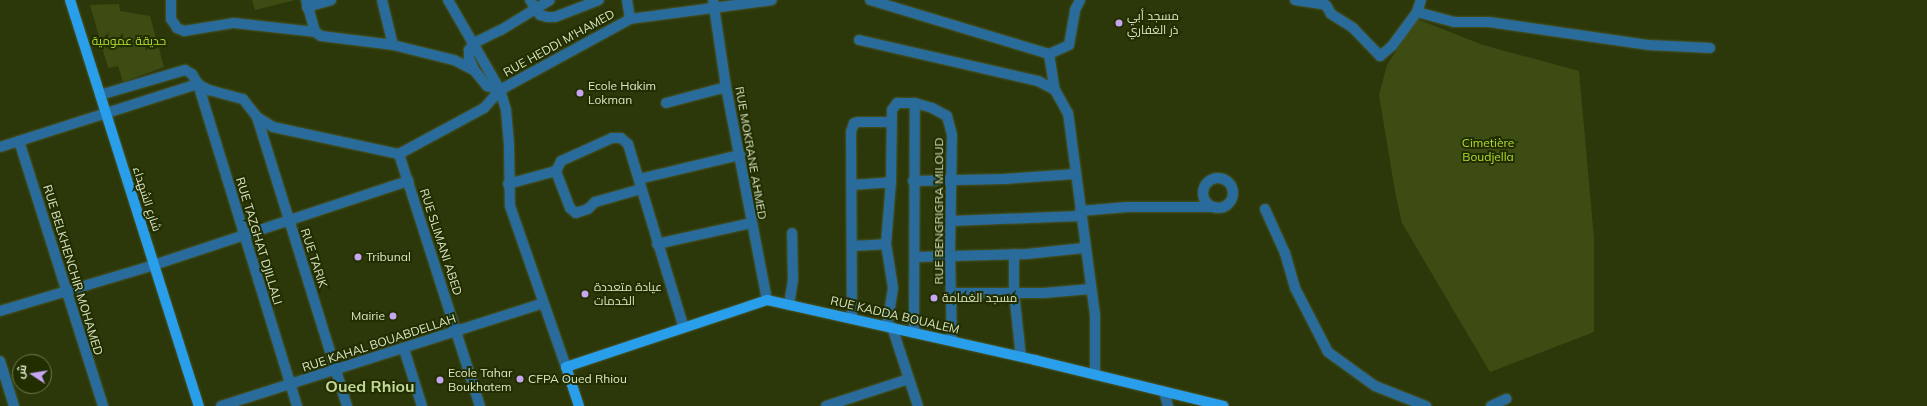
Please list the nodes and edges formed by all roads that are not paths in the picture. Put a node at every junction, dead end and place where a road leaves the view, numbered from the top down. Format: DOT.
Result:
graph roads {
  1 [pos="70,0"];
  2 [pos="171,0"];
  3 [pos="331,0"];
  4 [pos="382,0"];
  5 [pos="448,0"];
  6 [pos="550,0"];
  7 [pos="599,0"];
  8 [pos="627,0"];
  9 [pos="772,0"];
  10 [pos="870,0"];
  11 [pos="1080,0"];
  12 [pos="1295,0"];
  13 [pos="1420,0"];
  14 [pos="306,3"];
  15 [pos="532,5"];
  16 [pos="714,5"];
  17 [pos="1417,12"];
  18 [pos="630,19"];
  19 [pos="315,32"];
  20 [pos="859,40"];
  21 [pos="474,43"];
  22 [pos="393,45"];
  23 [pos="1710,48"];
  24 [pos="1049,54"];
  25 [pos="474,70"];
  26 [pos="198,84"];
  27 [pos="726,87"];
  28 [pos="500,90"];
  29 [pos="1055,90"];
  30 [pos="100,95"];
  31 [pos="666,102"];
  32 [pos="915,103"];
  33 [pos="106,113"];
  34 [pos="257,117"];
  35 [pos="891,122"];
  36 [pos="20,141"];
  37 [pos="0,147"];
  38 [pos="399,154"];
  39 [pos="740,155"];
  40 [pos="556,171"];
  41 [pos="1075,174"];
  42 [pos="639,179"];
  43 [pos="952,179"];
  44 [pos="408,181"];
  45 [pos="913,181"];
  46 [pos="891,182"];
  47 [pos="508,184"];
  48 [pos="852,186"];
  49 [pos="641,189"];
  50 [pos="1216,207"];
  51 [pos="1265,209"];
  52 [pos="1080,214"];
  53 [pos="951,221"];
  54 [pos="289,222"];
  55 [pos="751,223"];
  56 [pos="792,234"];
  57 [pos="243,236"];
  58 [pos="657,244"];
  59 [pos="886,244"];
  60 [pos="852,246"];
  61 [pos="1084,248"];
  62 [pos="1014,254"];
  63 [pos="950,255"];
  64 [pos="916,257"];
  65 [pos="154,265"];
  66 [pos="1090,289"];
  67 [pos="66,292"];
  68 [pos="1014,292"];
  69 [pos="952,293"];
  70 [pos="766,300"];
  71 [pos="543,303"];
  72 [pos="789,305"];
  73 [pos="0,311"];
  74 [pos="852,319"];
  75 [pos="889,327"];
  76 [pos="684,328"];
  77 [pos="457,331"];
  78 [pos="914,333"];
  79 [pos="952,341"];
  80 [pos="404,349"];
  81 [pos="1021,357"];
  82 [pos="0,361"];
  83 [pos="566,367"];
  84 [pos="336,371"];
  85 [pos="1095,375"];
  86 [pos="909,379"];
  87 [pos="290,384"];
  88 [pos="1164,392"];
  89 [pos="1506,398"];
  90 [pos="14,406"];
  91 [pos="103,406"];
  92 [pos="199,406"];
  93 [pos="221,406"];
  94 [pos="297,406"];
  95 [pos="347,406"];
  96 [pos="422,406"];
  97 [pos="480,406"];
  98 [pos="579,406"];
  99 [pos="826,406"];
  100 [pos="918,406"];
  101 [pos="1168,406"];
  102 [pos="1223,406"];
  103 [pos="1426,406"];
  104 [pos="1491,406"];
  1 -- 30 [label="main road, شارع الشهداء"];
  2 -- 19 [label="street"];
  3 -- 14 [label="street"];
  4 -- 22 [label="street"];
  5 -- 21 [label="street"];
  6 -- 15 [label="street"];
  7 -- 15 [label="street"];
  8 -- 18 [label="street"];
  9 -- 16 [label="street, RUE HEDDI M'HAMED"];
  10 -- 24 [label="street"];
  11 -- 24 [label="street"];
  12 -- 17 [label="street"];
  13 -- 17 [label="street"];
  14 -- 19 [label="street"];
  15 -- 21 [label="street"];
  16 -- 18 [label="street, RUE HEDDI M'HAMED"];
  16 -- 27 [label="street, RUE MOKRANE AHMED"];
  17 -- 23 [label="street"];
  18 -- 28 [label="street, RUE HEDDI M'HAMED"];
  19 -- 22 [label="street"];
  20 -- 29 [label="street"];
  21 -- 25 [label="street"];
  21 -- 28 [label="street"];
  22 -- 25 [label="street"];
  24 -- 29 [label="street"];
  25 -- 28 [label="street"];
  26 -- 30 [label="street"];
  26 -- 33 [label="street"];
  26 -- 34 [label="street"];
  26 -- 57 [label="street, RUE TAZGHAT DJILLALI"];
  27 -- 31 [label="street"];
  27 -- 39 [label="street, RUE MOKRANE AHMED"];
  28 -- 38 [label="street, RUE HEDDI M'HAMED"];
  28 -- 47 [label="street"];
  29 -- 41 [label="street"];
  30 -- 33 [label="main road, شارع الشهداء"];
  32 -- 35 [label="street"];
  32 -- 43 [label="street, RUE BENGRIGRA MILOUD"];
  32 -- 45 [label="street"];
  33 -- 36 [label="street"];
  33 -- 65 [label="main road, شارع الشهداء"];
  34 -- 38 [label="street"];
  34 -- 54 [label="street, RUE TARIK"];
  35 -- 46 [label="street"];
  35 -- 48 [label="street"];
  36 -- 37 [label="street"];
  36 -- 67 [label="street, RUE BELKHENCHIR MOHAMED"];
  38 -- 44 [label="street, RUE SLIMANI ABED"];
  39 -- 42 [label="street"];
  39 -- 55 [label="street, RUE MOKRANE AHMED"];
  40 -- 42 [label="street"];
  40 -- 47 [label="street"];
  40 -- 49 [label="street"];
  41 -- 43 [label="street"];
  41 -- 52 [label="street"];
  42 -- 49 [label="street"];
  43 -- 45 [label="street"];
  43 -- 53 [label="street, RUE BENGRIGRA MILOUD"];
  44 -- 54 [label="street"];
  44 -- 77 [label="street, RUE SLIMANI ABED"];
  45 -- 64 [label="street"];
  46 -- 48 [label="street"];
  46 -- 59 [label="street"];
  47 -- 71 [label="street"];
  48 -- 60 [label="street"];
  49 -- 58 [label="street"];
  50 -- 52 [label="street"];
  51 -- 103 [label="street"];
  52 -- 53 [label="street"];
  52 -- 61 [label="street"];
  53 -- 63 [label="street, RUE BENGRIGRA MILOUD"];
  54 -- 57 [label="street"];
  54 -- 84 [label="street, RUE TARIK"];
  55 -- 58 [label="street"];
  55 -- 70 [label="street, RUE MOKRANE AHMED"];
  56 -- 72 [label="street"];
  57 -- 65 [label="street"];
  57 -- 87 [label="street, RUE TAZGHAT DJILLALI"];
  58 -- 76 [label="street"];
  59 -- 60 [label="street"];
  59 -- 75 [label="street"];
  60 -- 74 [label="street"];
  61 -- 62 [label="street"];
  61 -- 66 [label="street"];
  62 -- 63 [label="street"];
  62 -- 68 [label="street"];
  63 -- 64 [label="street"];
  63 -- 69 [label="street, RUE BENGRIGRA MILOUD"];
  64 -- 78 [label="street"];
  65 -- 67 [label="street"];
  65 -- 92 [label="main road, شارع الشهداء"];
  66 -- 68 [label="street"];
  66 -- 85 [label="street"];
  67 -- 73 [label="street"];
  67 -- 91 [label="street, RUE BELKHENCHIR MOHAMED"];
  68 -- 69 [label="street"];
  68 -- 81 [label="street"];
  69 -- 79 [label="street, RUE BENGRIGRA MILOUD"];
  70 -- 72 [label="main road, RUE KADDA BOUALEM"];
  70 -- 76 [label="main road"];
  71 -- 77 [label="street, RUE KAHAL BOUABDELLAH"];
  71 -- 83 [label="street"];
  72 -- 74 [label="main road, RUE KADDA BOUALEM"];
  74 -- 75 [label="main road, RUE KADDA BOUALEM"];
  75 -- 78 [label="main road, RUE KADDA BOUALEM"];
  75 -- 86 [label="street"];
  76 -- 83 [label="main road"];
  77 -- 80 [label="street, RUE KAHAL BOUABDELLAH"];
  77 -- 97 [label="street, RUE SLIMANI ABED"];
  78 -- 79 [label="main road, RUE KADDA BOUALEM"];
  79 -- 81 [label="main road, RUE KADDA BOUALEM"];
  80 -- 84 [label="street, RUE KAHAL BOUABDELLAH"];
  80 -- 96 [label="street"];
  81 -- 85 [label="main road, RUE KADDA BOUALEM"];
  82 -- 90 [label="street"];
  83 -- 98 [label="main road"];
  84 -- 87 [label="street, RUE KAHAL BOUABDELLAH"];
  84 -- 95 [label="street, RUE TARIK"];
  85 -- 88 [label="main road, RUE KADDA BOUALEM"];
  86 -- 99 [label="street"];
  86 -- 100 [label="street"];
  87 -- 93 [label="street, RUE KAHAL BOUABDELLAH"];
  87 -- 94 [label="street, RUE TAZGHAT DJILLALI"];
  88 -- 101 [label="street"];
  88 -- 102 [label="main road, RUE KADDA BOUALEM"];
  89 -- 104 [label="street"];
}
